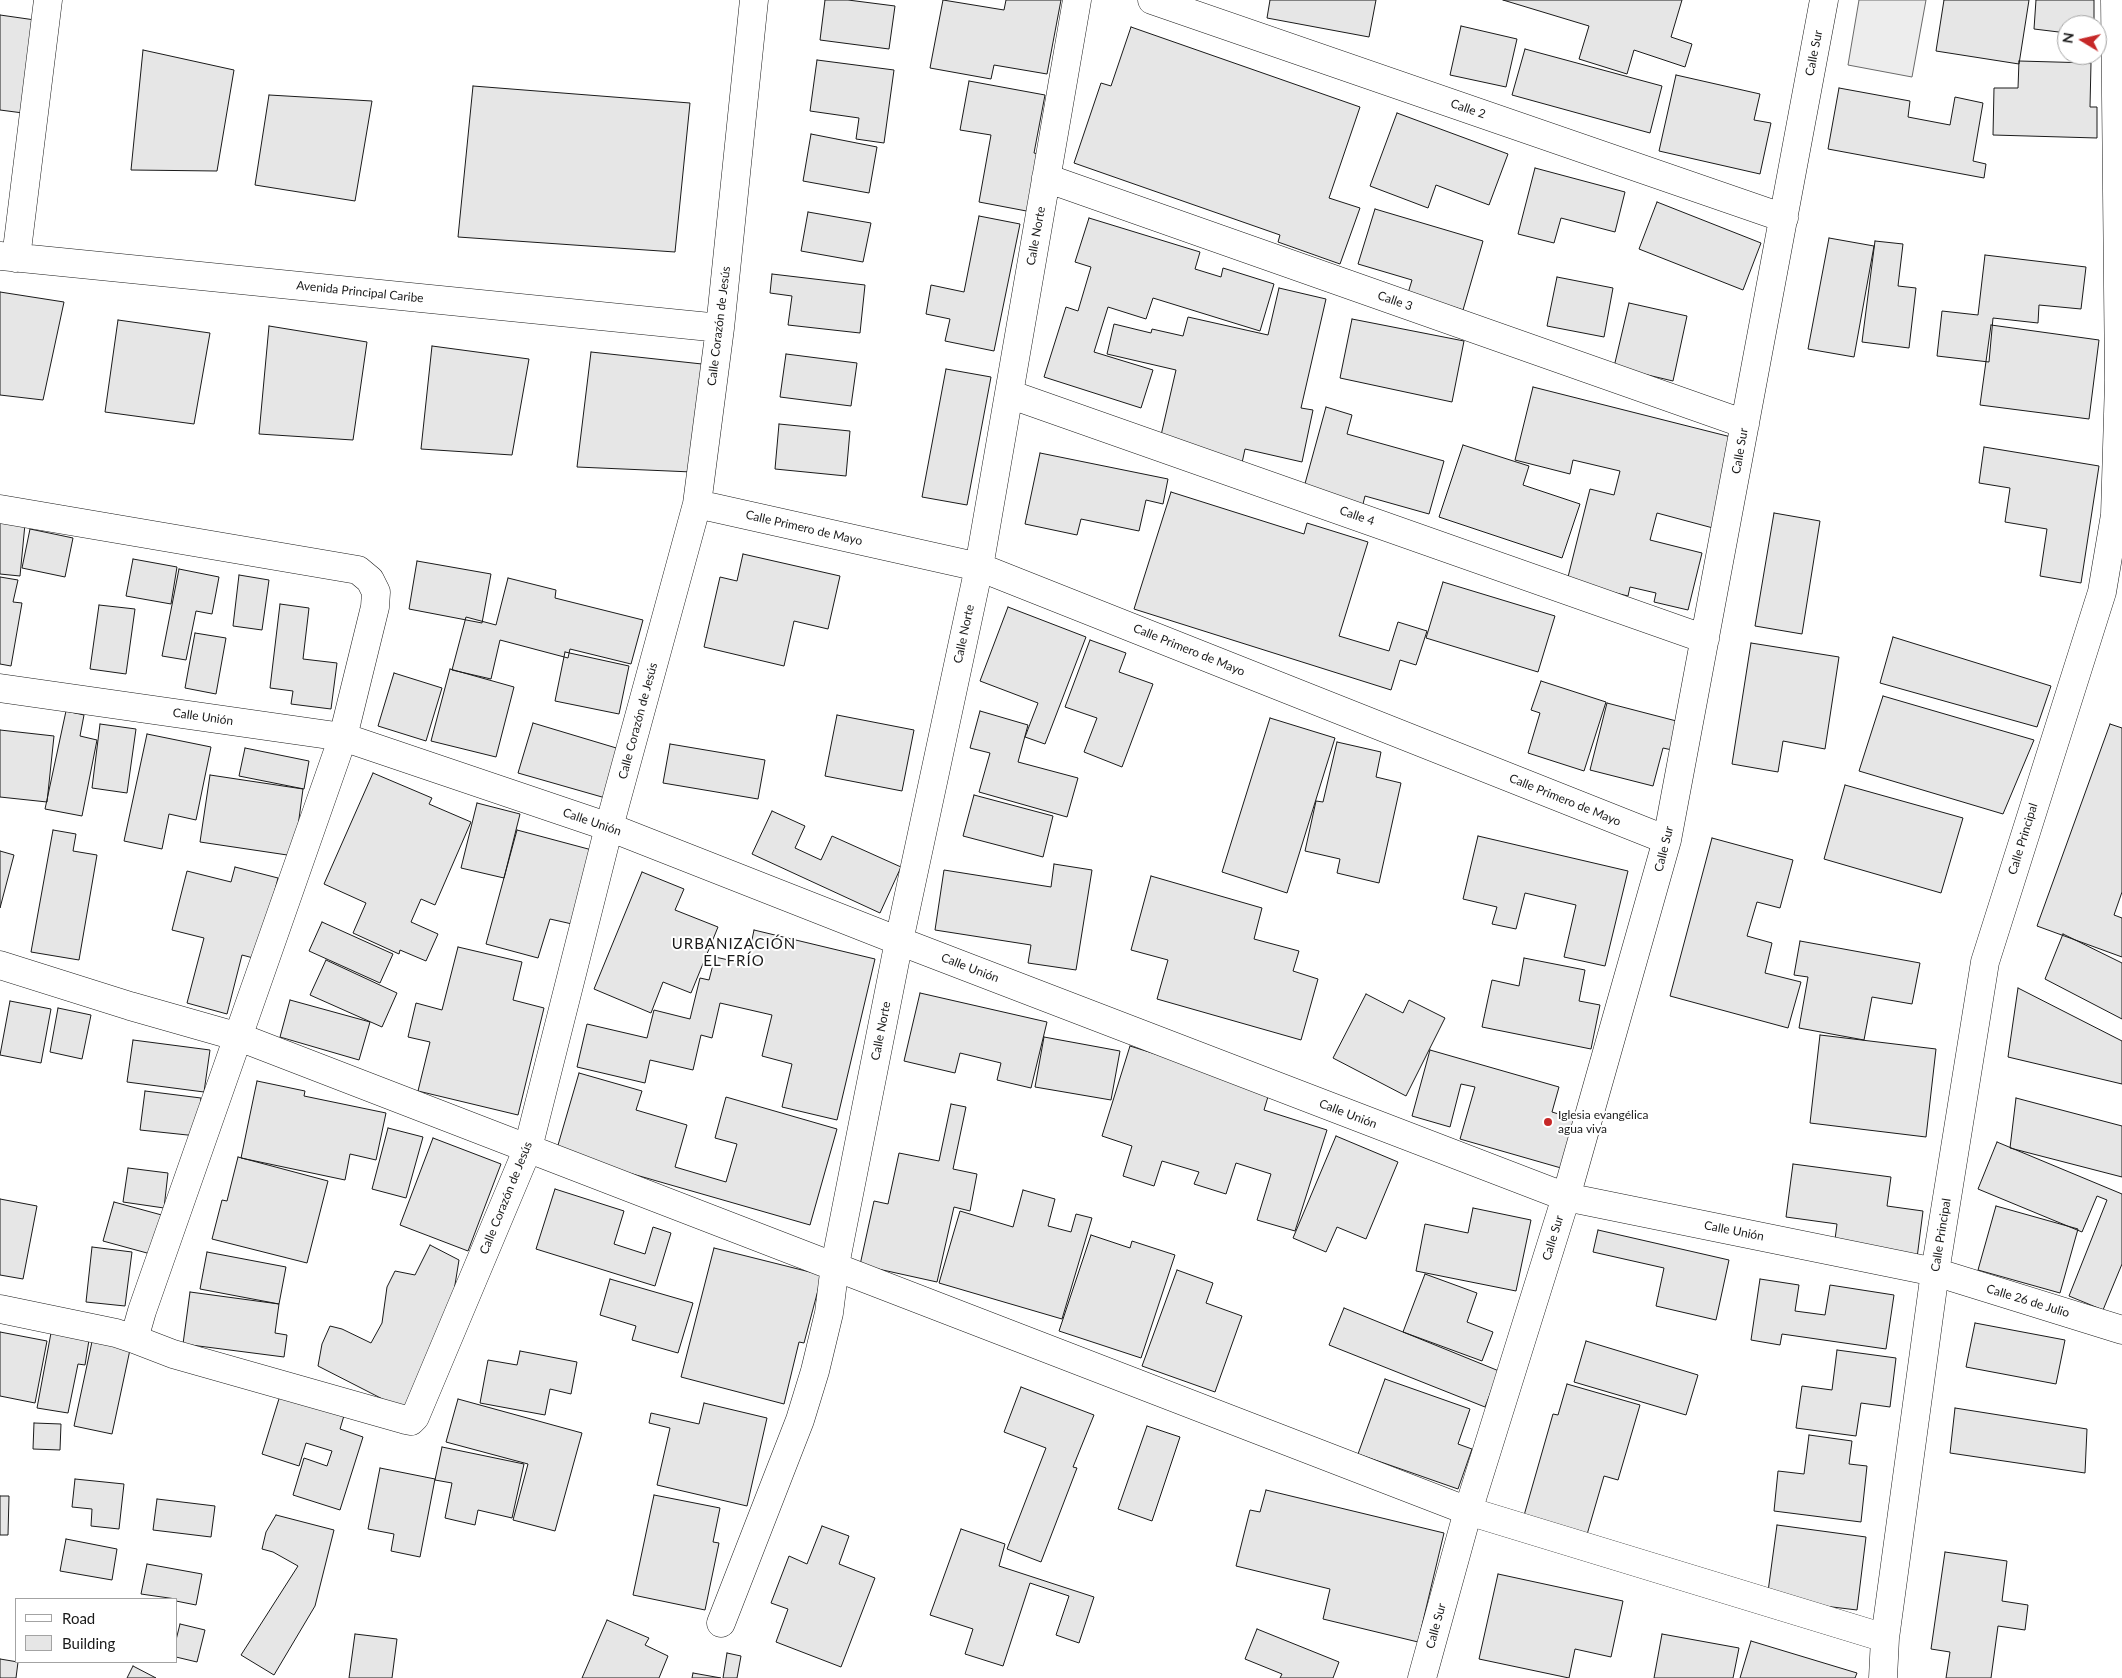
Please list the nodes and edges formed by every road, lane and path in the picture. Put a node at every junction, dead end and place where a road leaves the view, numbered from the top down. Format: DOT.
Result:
graph roads {
  1 [pos="48,0"];
  2 [pos="754,0"];
  3 [pos="1077,0"];
  4 [pos="1152,0"];
  5 [pos="1824,0"];
  6 [pos="2114,0"];
  7 [pos="1046,178"];
  8 [pos="1784,218"];
  9 [pos="8,257"];
  10 [pos="720,328"];
  11 [pos="1009,394"];
  12 [pos="1745,424"];
  13 [pos="697,504"];
  14 [pos="0,508"];
  15 [pos="978,567"];
  16 [pos="2112,595"];
  17 [pos="1705,639"];
  18 [pos="0,688"];
  19 [pos="343,738"];
  20 [pos="609,827"];
  21 [pos="1667,840"];
  22 [pos="899,941"];
  23 [pos="0,965"];
  24 [pos="239,1037"];
  25 [pos="528,1148"];
  26 [pos="1566,1197"];
  27 [pos="835,1265"];
  28 [pos="1935,1272"];
  29 [pos="0,1309"];
  30 [pos="2122,1330"];
  31 [pos="134,1339"];
  32 [pos="1468,1511"];
  33 [pos="722,1623"];
  34 [pos="1884,1638"];
  35 [pos="1422,1678"];
  36 [pos="1883,1678"];
  1 -- 9 [label="street"];
  2 -- 10 [label="street, Calle Corazón de Jesús"];
  3 -- 7 [label="street, Calle Norte"];
  4 -- 8 [label="street, Calle 2"];
  5 -- 8 [label="street, Calle Sur"];
  6 -- 16 [label="street, Calle Principal"];
  7 -- 11 [label="street, Calle Norte"];
  7 -- 12 [label="street, Calle 3"];
  8 -- 12 [label="street, Calle Sur"];
  9 -- 10 [label="street, Avenida Principal Caribe"];
  10 -- 13 [label="street, Calle Corazón de Jesús"];
  11 -- 15 [label="street, Calle Norte"];
  11 -- 17 [label="street, Calle 4"];
  12 -- 17 [label="street, Calle Sur"];
  13 -- 15 [label="street, Calle Primero de Mayo"];
  13 -- 20 [label="street, Calle Corazón de Jesús"];
  14 -- 19 [label="street"];
  15 -- 21 [label="street, Calle Primero de Mayo"];
  15 -- 22 [label="street, Calle Norte"];
  16 -- 28 [label="street, Calle Principal"];
  17 -- 21 [label="street, Calle Sur"];
  18 -- 19 [label="street, Calle Unión"];
  19 -- 20 [label="street, Calle Unión"];
  19 -- 24 [label="street"];
  20 -- 22 [label="street, Calle Unión"];
  20 -- 25 [label="street, Calle Corazón de Jesús"];
  21 -- 26 [label="street, Calle Sur"];
  22 -- 26 [label="street, Calle Unión"];
  22 -- 27 [label="street, Calle Norte"];
  23 -- 24 [label="street"];
  24 -- 25 [label="street"];
  24 -- 31 [label="street"];
  25 -- 27 [label="street"];
  25 -- 31 [label="street, Calle Corazón de Jesús"];
  26 -- 28 [label="street, Calle Unión"];
  26 -- 32 [label="street, Calle Sur"];
  27 -- 32 [label="street"];
  27 -- 33 [label="street, Calle Norte"];
  28 -- 30 [label="street, Calle 26 de Julio"];
  28 -- 34 [label="street, Calle Principal"];
  29 -- 31 [label="street"];
  32 -- 34 [label="street"];
  32 -- 35 [label="street, Calle Sur"];
  34 -- 36 [label="street, Calle Principal"];
}
